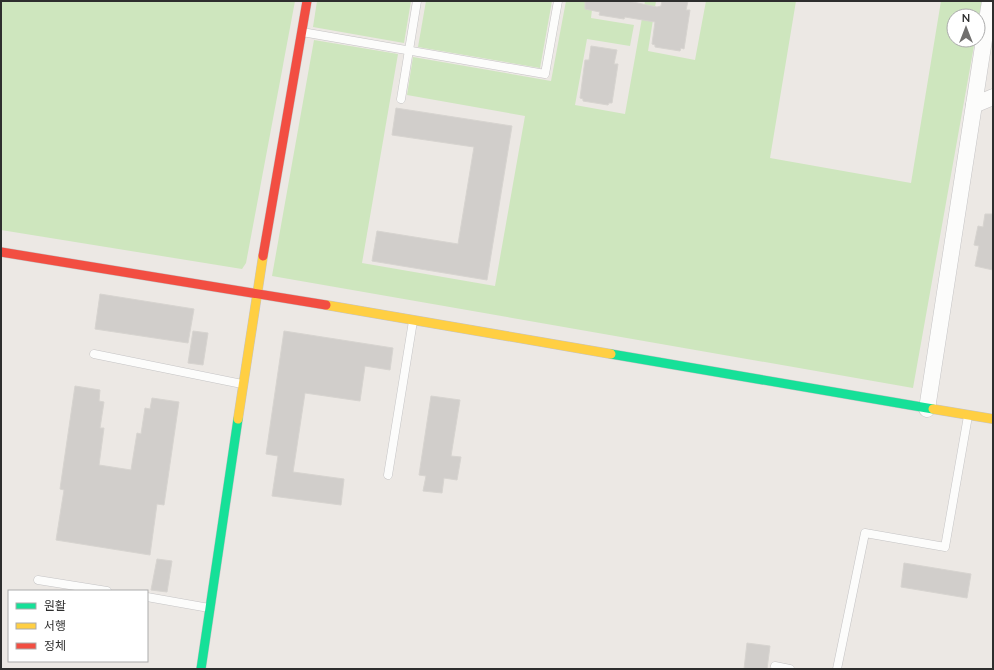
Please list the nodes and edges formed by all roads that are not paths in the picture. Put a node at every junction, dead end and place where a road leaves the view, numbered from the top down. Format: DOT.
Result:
graph roads {
  1 [pos="307,1"];
  2 [pos="417,1"];
  3 [pos="558,1"];
  4 [pos="990,1"];
  5 [pos="301,32"];
  6 [pos="408,50"];
  7 [pos="993,97"];
  8 [pos="401,100"];
  9 [pos="974,105"];
  10 [pos="1,252"];
  11 [pos="257,293"];
  12 [pos="413,320"];
  13 [pos="94,354"];
  14 [pos="244,384"];
  15 [pos="927,409"];
  16 [pos="968,415"];
  17 [pos="993,419"];
  18 [pos="388,475"];
  19 [pos="38,580"];
  20 [pos="101,590"];
  21 [pos="148,597"];
  22 [pos="209,608"];
  23 [pos="775,666"];
  24 [pos="201,669"];
  25 [pos="790,669"];
  26 [pos="837,669"];
  1 -- 5 [label="street"];
  2 -- 6 [label="lane"];
  3 -- 6 [label="lane"];
  4 -- 9 [label="street"];
  5 -- 6 [label="lane"];
  5 -- 11 [label="street"];
  6 -- 8 [label="lane"];
  7 -- 9 [label="street"];
  9 -- 15 [label="street"];
  10 -- 11 [label="street"];
  11 -- 12 [label="street"];
  11 -- 14 [label="street"];
  12 -- 15 [label="street"];
  12 -- 18 [label="lane"];
  13 -- 14 [label="lane"];
  14 -- 22 [label="street"];
  15 -- 16 [label="street"];
  16 -- 17 [label="street"];
  16 -- 26 [label="lane"];
  19 -- 20 [label="lane"];
  21 -- 22 [label="lane"];
  22 -- 24 [label="street"];
  23 -- 25 [label="lane"];
}
